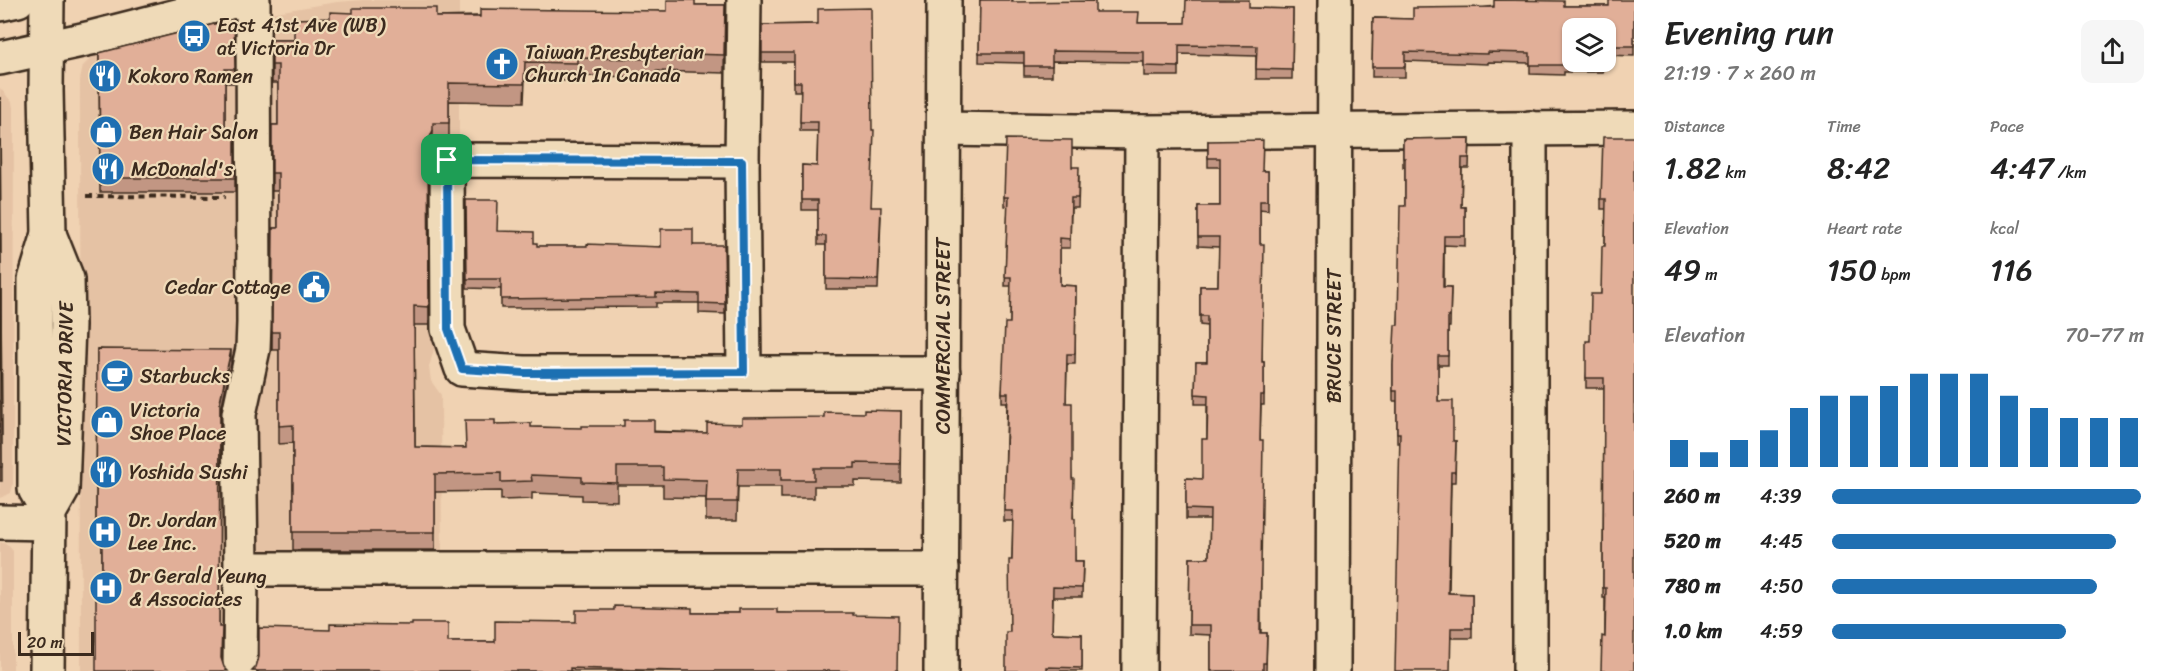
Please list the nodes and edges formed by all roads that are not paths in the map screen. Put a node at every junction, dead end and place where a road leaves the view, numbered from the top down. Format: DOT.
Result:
graph roads {
  1 [pos="18,0"];
  2 [pos="47,0"];
  3 [pos="240,0"];
  4 [pos="254,0"];
  5 [pos="744,0"];
  6 [pos="944,0"];
  7 [pos="1335,0"];
  8 [pos="0,4"];
  9 [pos="46,48"];
  10 [pos="0,58"];
  11 [pos="1530,128"];
  12 [pos="1634,128"];
  13 [pos="944,129"];
  14 [pos="1335,129"];
  15 [pos="1142,132"];
  16 [pos="742,161"];
  17 [pos="744,372"];
  18 [pos="943,373"];
  19 [pos="49,518"];
  20 [pos="0,522"];
  21 [pos="241,568"];
  22 [pos="942,569"];
  23 [pos="47,671"];
  24 [pos="240,671"];
  25 [pos="941,671"];
  26 [pos="1139,671"];
  27 [pos="1332,671"];
  28 [pos="1530,671"];
  1 -- 8 [label="street"];
  2 -- 9 [label="street, VICTORIA DRIVE"];
  3 -- 9 [label="street"];
  4 -- 21 [label="street"];
  5 -- 16 [label="street"];
  6 -- 13 [label="street, COMMERCIAL STREET"];
  7 -- 14 [label="street, BRUCE STREET"];
  9 -- 10 [label="street"];
  9 -- 19 [label="street, VICTORIA DRIVE"];
  11 -- 12 [label="street"];
  11 -- 14 [label="street"];
  11 -- 28 [label="street"];
  13 -- 15 [label="street"];
  13 -- 18 [label="street, COMMERCIAL STREET"];
  14 -- 15 [label="street"];
  14 -- 27 [label="street, BRUCE STREET"];
  15 -- 26 [label="street"];
  16 -- 17 [label="street"];
  16 -- 17 [label="street"];
  17 -- 18 [label="street"];
  18 -- 22 [label="street, COMMERCIAL STREET"];
  19 -- 20 [label="street"];
  19 -- 23 [label="street, VICTORIA DRIVE"];
  21 -- 22 [label="street"];
  21 -- 24 [label="street"];
  22 -- 25 [label="street, COMMERCIAL STREET"];
}
